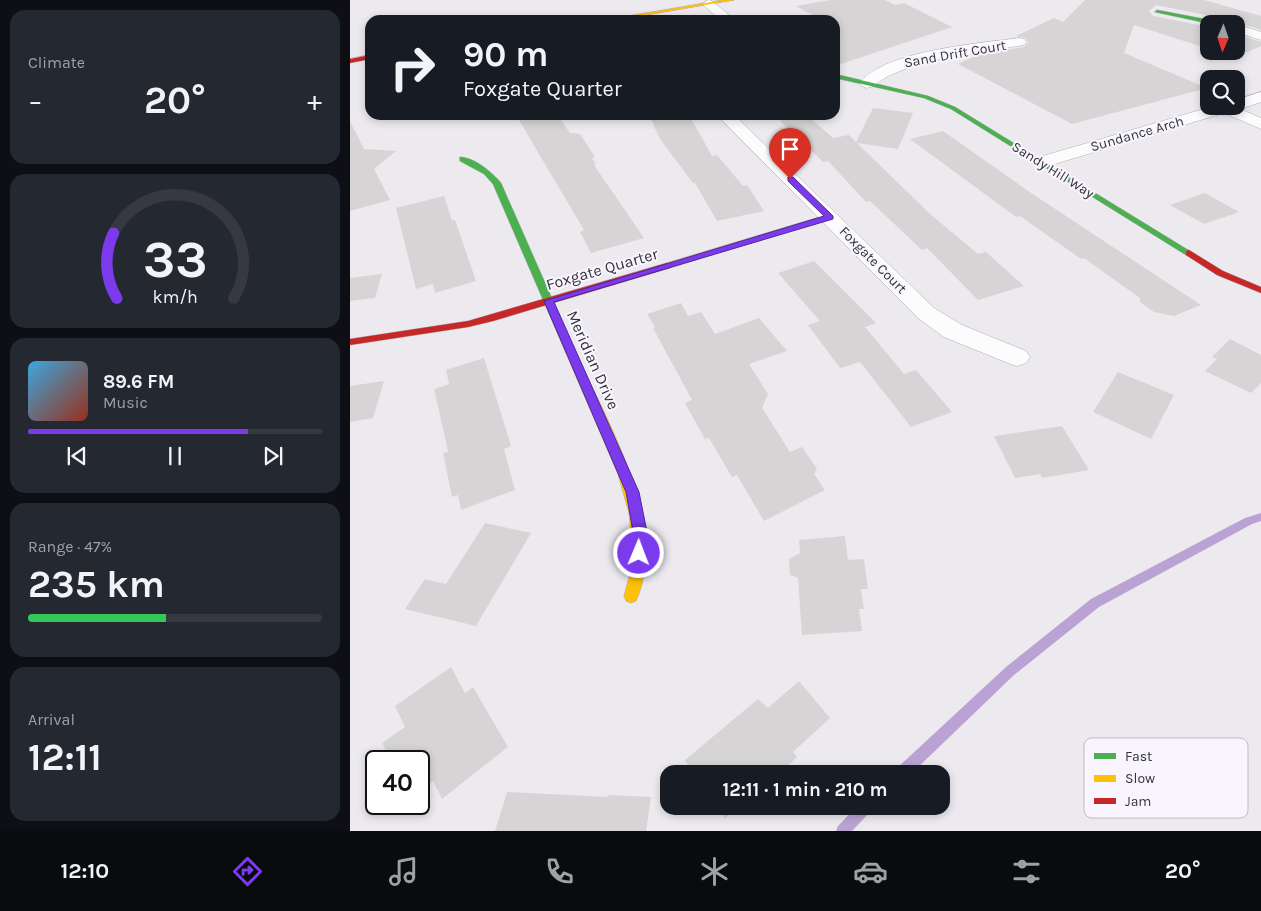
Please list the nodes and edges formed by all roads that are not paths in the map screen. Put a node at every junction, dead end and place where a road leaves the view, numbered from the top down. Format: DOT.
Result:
graph roads {
  1 [pos="732,0"];
  2 [pos="708,4"];
  3 [pos="1157,11"];
  4 [pos="639,15"];
  5 [pos="722,15"];
  6 [pos="1200,20"];
  7 [pos="1245,31"];
  8 [pos="1261,36"];
  9 [pos="1019,42"];
  10 [pos="365,58"];
  11 [pos="350,60"];
  12 [pos="840,77"];
  13 [pos="866,84"];
  14 [pos="1261,98"];
  15 [pos="1245,102"];
  16 [pos="1245,114"];
  17 [pos="1201,115"];
  18 [pos="730,120"];
  19 [pos="1261,124"];
  20 [pos="463,159"];
  21 [pos="1042,162"];
  22 [pos="830,217"];
  23 [pos="1261,290"];
  24 [pos="549,301"];
  25 [pos="350,342"];
  26 [pos="1017,356"];
  27 [pos="630,596"];
  1 -- 2 [label="street"];
  2 -- 4 [label="street"];
  2 -- 5 [label="street"];
  3 -- 6 [label="street"];
  7 -- 8 [label="street"];
  9 -- 13 [label="street, Sand Drift Court"];
  10 -- 11 [label="street"];
  12 -- 13 [label="street, Sandy Hill Way"];
  13 -- 21 [label="street, Sandy Hill Way"];
  14 -- 15 [label="street, Sundance Arch"];
  16 -- 19 [label="street"];
  17 -- 21 [label="street, Sundance Arch"];
  18 -- 22 [label="street, Foxgate Court"];
  20 -- 24 [label="street, Meridian Drive"];
  21 -- 23 [label="street, Sandy Hill Way"];
  22 -- 24 [label="street, Foxgate Quarter"];
  22 -- 26 [label="street, Foxgate Court"];
  24 -- 25 [label="street, Foxgate Quarter"];
  24 -- 27 [label="street, Meridian Drive"];
}
